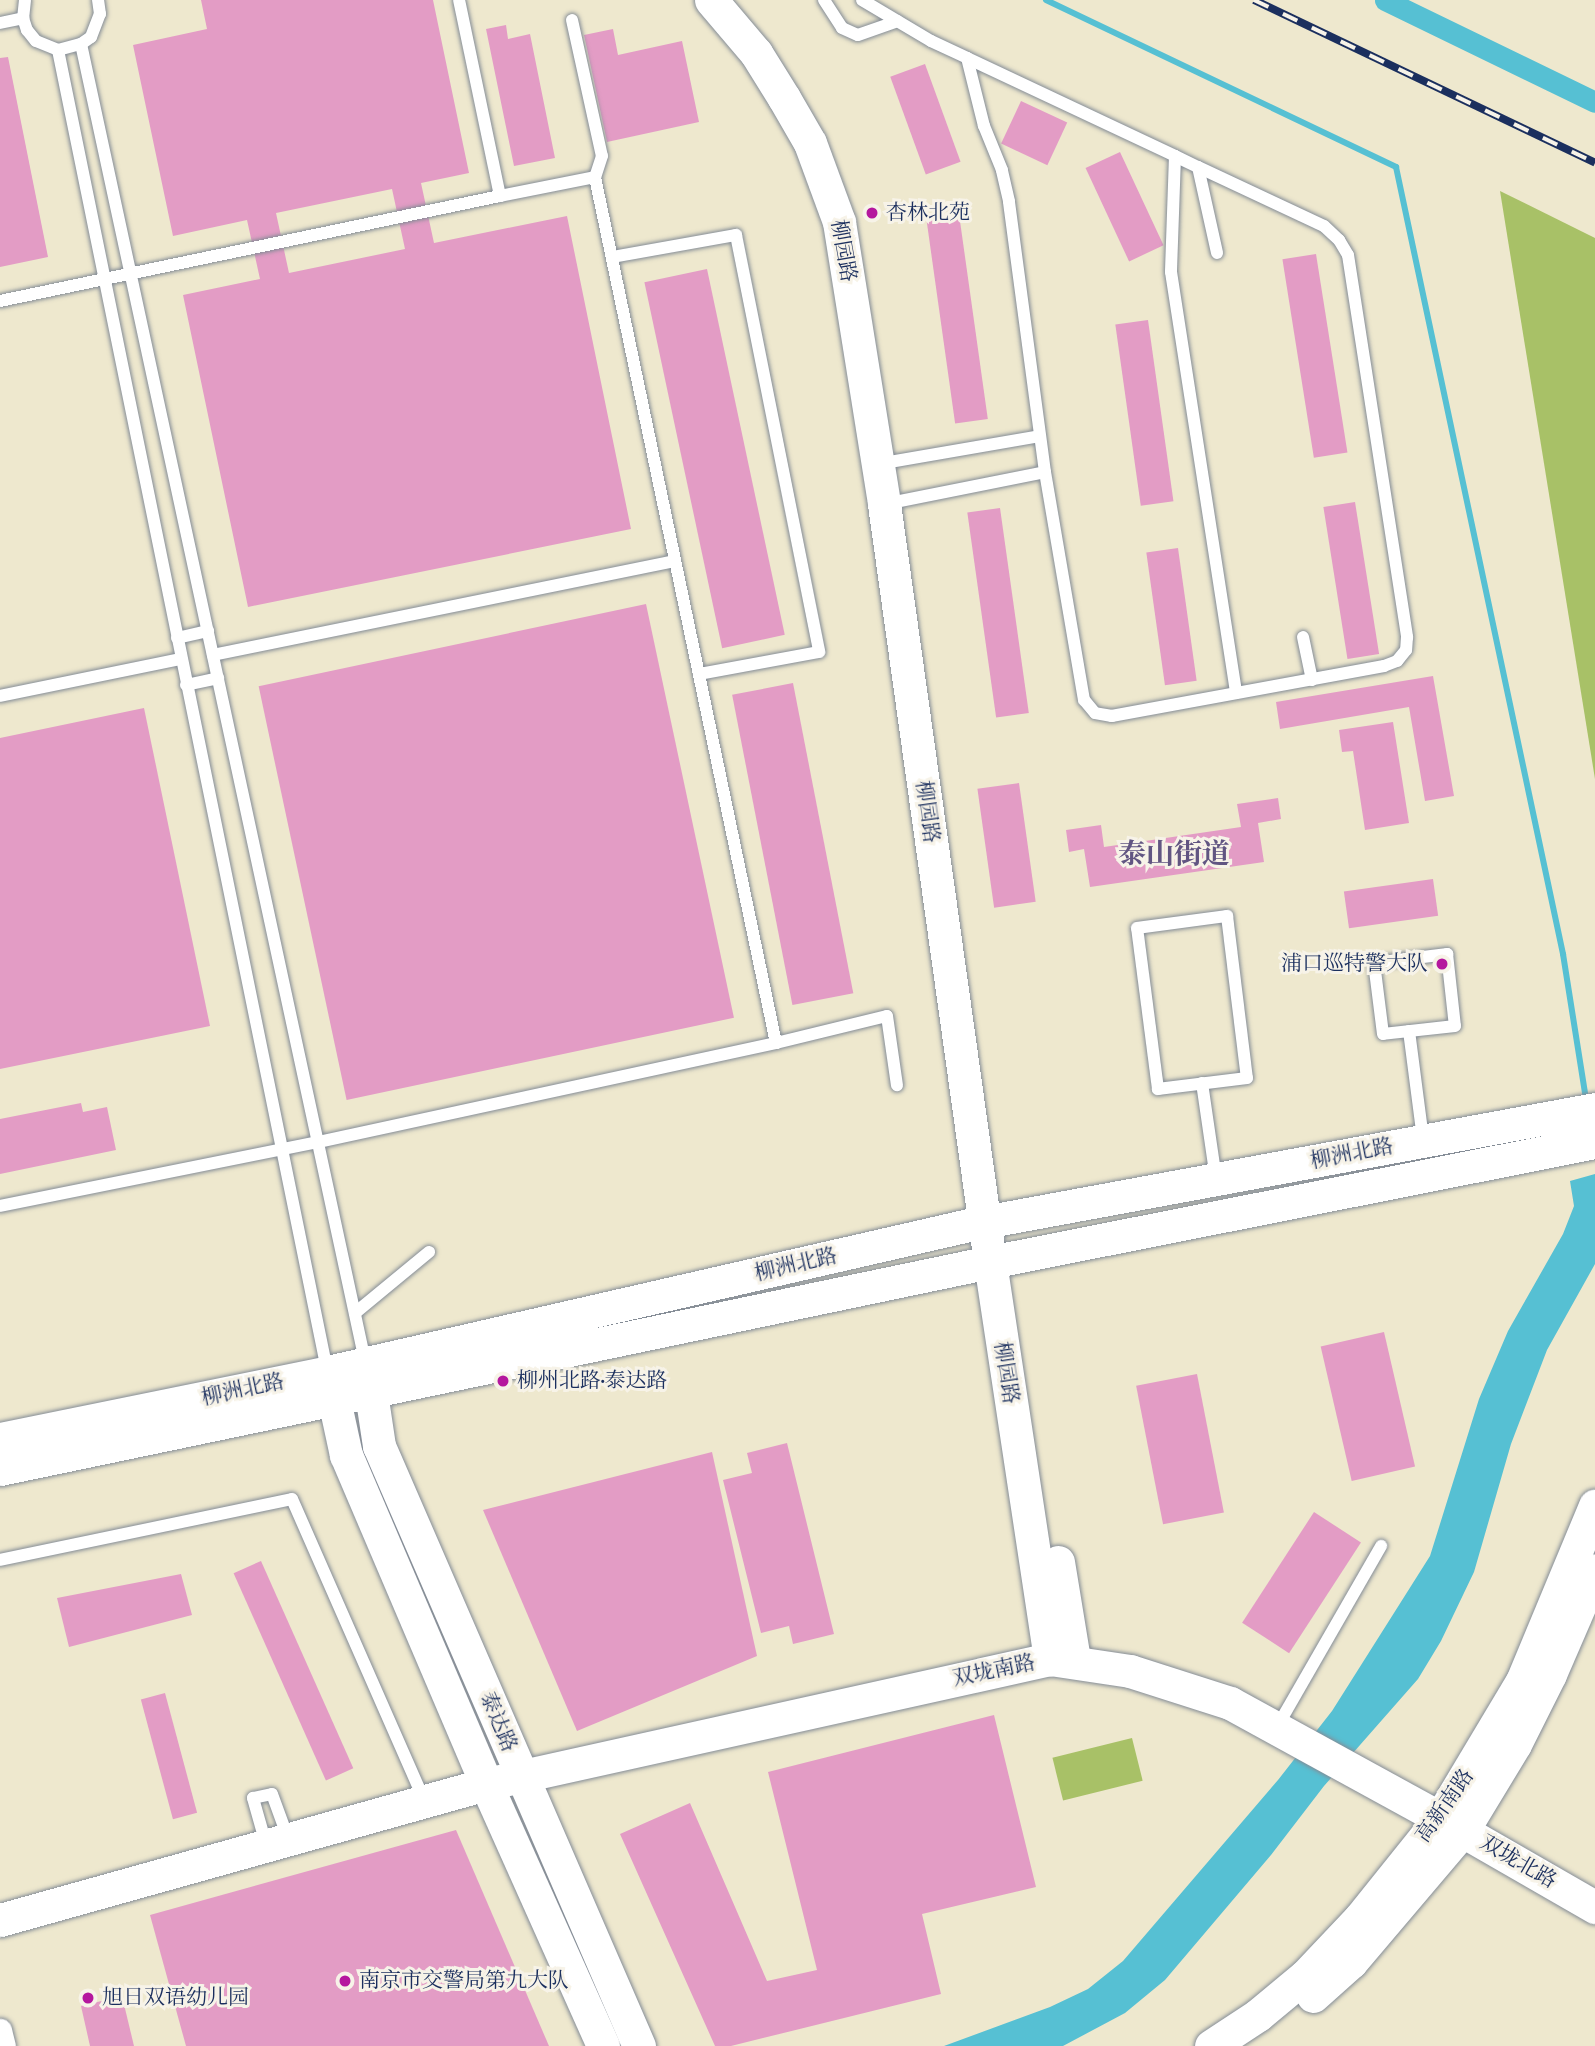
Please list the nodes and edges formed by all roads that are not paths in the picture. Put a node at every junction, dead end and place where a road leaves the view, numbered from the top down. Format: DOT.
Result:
graph roads {
  1 [pos="25,0"];
  2 [pos="459,0"];
  3 [pos="710,0"];
  4 [pos="734,0"];
  5 [pos="824,0"];
  6 [pos="862,0"];
  7 [pos="102,1"];
  8 [pos="23,18"];
  9 [pos="572,20"];
  10 [pos="898,21"];
  11 [pos="0,23"];
  12 [pos="81,44"];
  13 [pos="58,50"];
  14 [pos="967,58"];
  15 [pos="1175,156"];
  16 [pos="1198,167"];
  17 [pos="595,177"];
  18 [pos="500,196"];
  19 [pos="1217,253"];
  20 [pos="612,257"];
  21 [pos="132,274"];
  22 [pos="103,281"];
  23 [pos="0,301"];
  24 [pos="1040,436"];
  25 [pos="887,463"];
  26 [pos="1045,472"];
  27 [pos="893,502"];
  28 [pos="675,561"];
  29 [pos="208,631"];
  30 [pos="1303,637"];
  31 [pos="177,638"];
  32 [pos="213,655"];
  33 [pos="181,659"];
  34 [pos="699,674"];
  35 [pos="218,678"];
  36 [pos="1312,680"];
  37 [pos="186,685"];
  38 [pos="1236,694"];
  39 [pos="0,696"];
  40 [pos="1409,1031"];
  41 [pos="776,1043"];
  42 [pos="1202,1083"];
  43 [pos="897,1085"];
  44 [pos="1595,1109"];
  45 [pos="1423,1141"];
  46 [pos="318,1142"];
  47 [pos="1595,1142"];
  48 [pos="282,1149"];
  49 [pos="1216,1179"];
  50 [pos="0,1206"];
  51 [pos="994,1221"];
  52 [pos="429,1252"];
  53 [pos="1000,1260"];
  54 [pos="355,1313"];
  55 [pos="369,1379"];
  56 [pos="331,1387"];
  57 [pos="0,1439"];
  58 [pos="0,1469"];
  59 [pos="1595,1506"];
  60 [pos="1381,1546"];
  61 [pos="0,1560"];
  62 [pos="1595,1570"];
  63 [pos="1062,1660"];
  64 [pos="1282,1730"];
  65 [pos="522,1776"];
  66 [pos="486,1784"];
  67 [pos="424,1801"];
  68 [pos="1452,1824"];
  69 [pos="1595,1907"];
  70 [pos="0,1920"];
  71 [pos="0,2030"];
  72 [pos="4,2046"];
  73 [pos="603,2046"];
  74 [pos="639,2046"];
  75 [pos="1212,2046"];
  76 [pos="1252,2046"];
  1 -- 8 [label="lane"];
  2 -- 18 [label="lane"];
  3 -- 25 [label="street, 柳园路"];
  4 -- 25 [label="street, 柳园路"];
  5 -- 10 [label="lane"];
  6 -- 10 [label="lane"];
  7 -- 12 [label="lane"];
  8 -- 11 [label="lane"];
  8 -- 13 [label="lane"];
  9 -- 17 [label="lane"];
  10 -- 14 [label="lane"];
  12 -- 13 [label="lane"];
  12 -- 21 [label="lane"];
  13 -- 22 [label="lane"];
  14 -- 15 [label="lane"];
  14 -- 24 [label="lane"];
  15 -- 16 [label="lane"];
  15 -- 38 [label="lane"];
  16 -- 19 [label="lane"];
  16 -- 36 [label="lane"];
  17 -- 18 [label="lane"];
  17 -- 20 [label="lane"];
  18 -- 21 [label="lane"];
  20 -- 28 [label="lane"];
  20 -- 34 [label="lane"];
  21 -- 22 [label="lane"];
  21 -- 29 [label="lane"];
  22 -- 23 [label="lane"];
  22 -- 31 [label="lane"];
  24 -- 25 [label="lane"];
  24 -- 26 [label="lane"];
  25 -- 27 [label="street, 柳园路"];
  26 -- 27 [label="lane"];
  26 -- 38 [label="lane"];
  27 -- 51 [label="street, 柳园路"];
  28 -- 32 [label="lane"];
  28 -- 34 [label="lane"];
  29 -- 31 [label="lane"];
  29 -- 32 [label="lane"];
  30 -- 36 [label="lane"];
  31 -- 33 [label="lane"];
  32 -- 35 [label="lane"];
  33 -- 37 [label="lane"];
  33 -- 39 [label="lane"];
  34 -- 41 [label="lane"];
  35 -- 37 [label="lane"];
  35 -- 46 [label="lane"];
  36 -- 38 [label="lane"];
  37 -- 48 [label="lane"];
  40 -- 40 [label="lane"];
  40 -- 45 [label="lane"];
  41 -- 43 [label="lane"];
  41 -- 46 [label="lane"];
  42 -- 42 [label="lane"];
  42 -- 49 [label="lane"];
  44 -- 45 [label="street, 柳洲北路"];
  45 -- 49 [label="street, 柳洲北路"];
  46 -- 48 [label="lane"];
  46 -- 54 [label="lane"];
  47 -- 53 [label="street, 柳洲北路"];
  48 -- 50 [label="lane"];
  48 -- 56 [label="lane"];
  49 -- 51 [label="street, 柳洲北路"];
  51 -- 53 [label="street, 柳园路"];
  51 -- 55 [label="street, 柳洲北路"];
  52 -- 54 [label="lane"];
  53 -- 55 [label="street, 柳洲北路"];
  53 -- 63 [label="street, 柳园路"];
  54 -- 55 [label="lane"];
  55 -- 56 [label="street, 柳洲北路"];
  55 -- 65 [label="street, 泰达路"];
  56 -- 57 [label="street, 柳洲北路"];
  56 -- 58 [label="street, 柳洲北路"];
  56 -- 66 [label="street, 泰达路"];
  59 -- 68 [label="street, 高新南路"];
  60 -- 64 [label="lane"];
  61 -- 67 [label="lane"];
  62 -- 68 [label="street, 高新南路"];
  63 -- 64 [label="street, 双垅南路"];
  63 -- 65 [label="street, 双垅南路"];
  64 -- 68 [label="street, 双垅南路"];
  65 -- 66 [label="street, 双垅南路"];
  65 -- 74 [label="street, 泰达路"];
  66 -- 67 [label="street, 双垅南路"];
  66 -- 73 [label="street, 泰达路"];
  67 -- 70 [label="street, 双垅南路"];
  68 -- 69 [label="street, 双垅北路"];
  68 -- 75 [label="street, 高新南路"];
  68 -- 76 [label="street, 高新南路"];
  71 -- 72 [label="street"];
}
